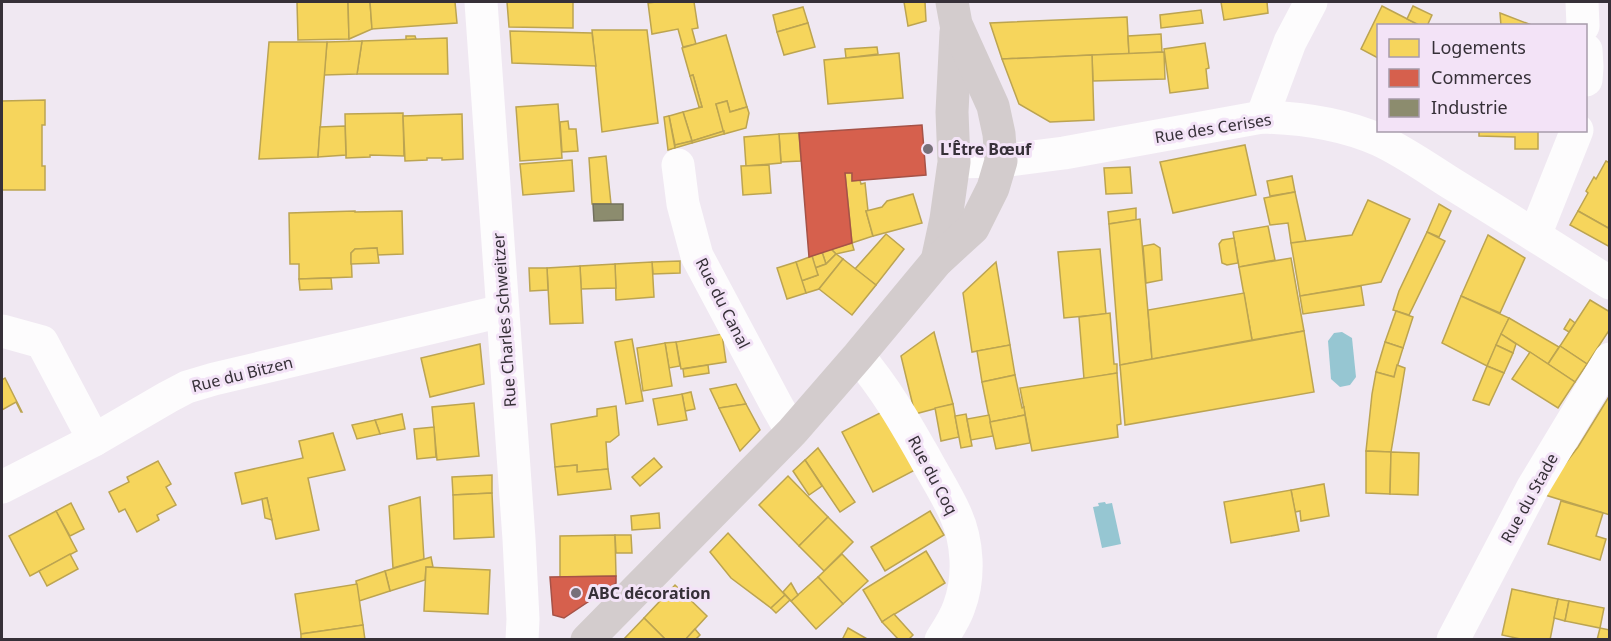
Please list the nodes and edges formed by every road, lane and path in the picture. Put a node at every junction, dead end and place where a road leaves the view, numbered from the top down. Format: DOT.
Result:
graph roads {
  1 [pos="482,2"];
  2 [pos="1311,2"];
  3 [pos="1581,2"];
  4 [pos="954,13"];
  5 [pos="1584,24"];
  6 [pos="1262,117"];
  7 [pos="1576,132"];
  8 [pos="1000,161"];
  9 [pos="954,162"];
  10 [pos="678,165"];
  11 [pos="1535,235"];
  12 [pos="937,261"];
  13 [pos="1610,283"];
  14 [pos="502,311"];
  15 [pos="2,331"];
  16 [pos="858,356"];
  17 [pos="1610,359"];
  18 [pos="792,432"];
  19 [pos="94,440"];
  20 [pos="2,487"];
  21 [pos="522,639"];
  22 [pos="587,639"];
  23 [pos="941,639"];
  24 [pos="1454,639"];
  1 -- 14 [label="street, Rue Charles Schweitzer"];
  2 -- 6 [label="street"];
  3 -- 5 [label="street"];
  4 -- 8 [label="main road"];
  4 -- 9 [label="main road"];
  6 -- 8 [label="street, Rue des Cerises"];
  6 -- 11 [label="street, Rue des Cerises"];
  7 -- 11 [label="street"];
  8 -- 9 [label="street, Rue des Cerises"];
  8 -- 12 [label="main road"];
  9 -- 12 [label="main road"];
  10 -- 18 [label="street, Rue du Canal"];
  11 -- 13 [label="street, Rue des Cerises"];
  12 -- 16 [label="main road"];
  14 -- 19 [label="street, Rue du Bitzen"];
  14 -- 21 [label="street, Rue Charles Schweitzer"];
  15 -- 19 [label="street"];
  16 -- 18 [label="main road"];
  16 -- 23 [label="street, Rue du Coq"];
  17 -- 24 [label="street, Rue du Stade"];
  18 -- 22 [label="main road"];
  19 -- 20 [label="street, Rue du Bitzen"];
}
